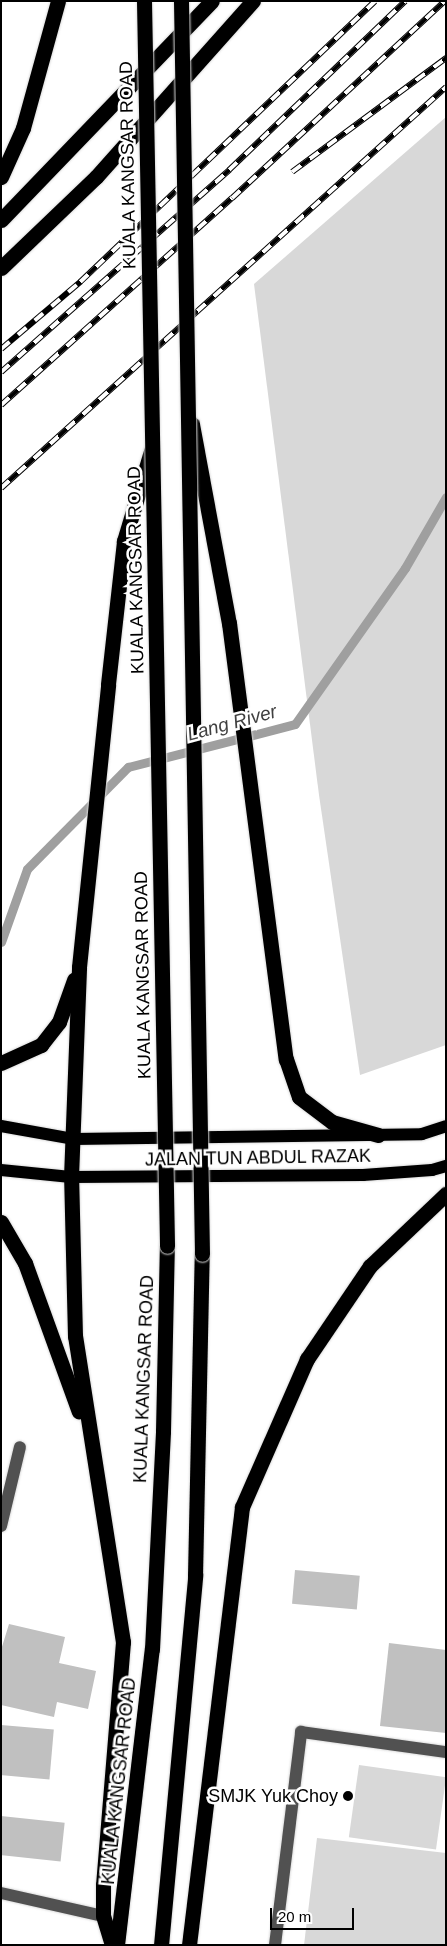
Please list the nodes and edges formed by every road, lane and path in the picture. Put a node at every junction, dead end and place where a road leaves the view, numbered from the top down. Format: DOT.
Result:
graph roads {
  1 [pos="58,1"];
  2 [pos="144,1"];
  3 [pos="181,1"];
  4 [pos="212,1"];
  5 [pos="254,1"];
  6 [pos="1,177"];
  7 [pos="1,220"];
  8 [pos="1,268"];
  9 [pos="188,403"];
  10 [pos="152,448"];
  11 [pos="79,967"];
  12 [pos="1,1063"];
  13 [pos="1,1126"];
  14 [pos="446,1126"];
  15 [pos="378,1135"];
  16 [pos="73,1139"];
  17 [pos="446,1166"];
  18 [pos="1,1170"];
  19 [pos="71,1177"];
  20 [pos="446,1194"];
  21 [pos="1,1222"];
  22 [pos="90,1442"];
  23 [pos="20,1447"];
  24 [pos="1,1526"];
  25 [pos="446,1752"];
  26 [pos="1,1893"];
  27 [pos="103,1916"];
  28 [pos="112,1945"];
  29 [pos="117,1945"];
  30 [pos="161,1945"];
  31 [pos="189,1945"];
  32 [pos="275,1945"];
  1 -- 6 [label="highway"];
  2 -- 10 [label="highway, KUALA KANGSAR ROAD, bridge"];
  3 -- 9 [label="highway, bridge"];
  4 -- 7 [label="highway"];
  5 -- 8 [label="highway"];
  9 -- 15 [label="highway, bridge"];
  9 -- 30 [label="highway, bridge"];
  10 -- 11 [label="highway"];
  10 -- 29 [label="highway, KUALA KANGSAR ROAD, bridge"];
  11 -- 12 [label="highway"];
  11 -- 16 [label="highway"];
  13 -- 16 [label="main road"];
  14 -- 15 [label="main road"];
  15 -- 16 [label="main road"];
  16 -- 19 [label="highway"];
  17 -- 19 [label="main road, JALAN TUN ABDUL RAZAK"];
  18 -- 19 [label="main road, JALAN TUN ABDUL RAZAK"];
  19 -- 22 [label="highway"];
  20 -- 31 [label="highway"];
  21 -- 22 [label="highway"];
  22 -- 27 [label="highway"];
  23 -- 24 [label="street"];
  25 -- 32 [label="street"];
  26 -- 27 [label="street"];
  27 -- 28 [label="highway"];
}
